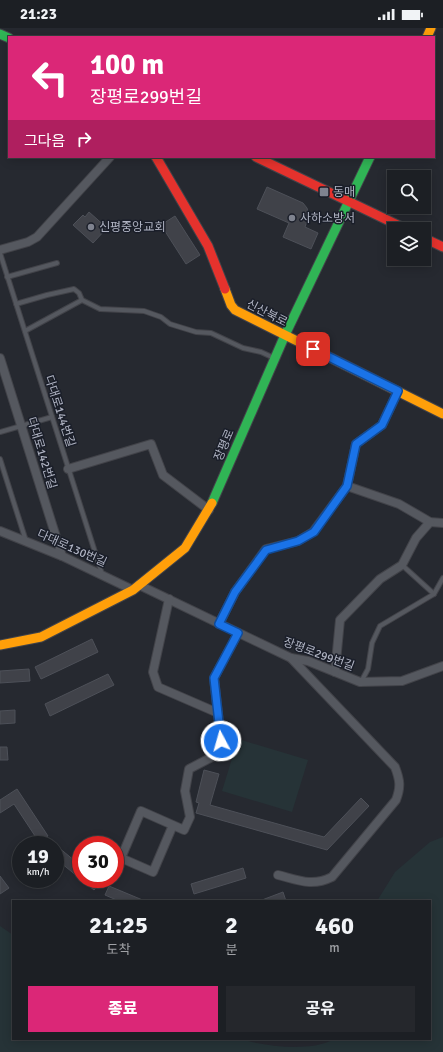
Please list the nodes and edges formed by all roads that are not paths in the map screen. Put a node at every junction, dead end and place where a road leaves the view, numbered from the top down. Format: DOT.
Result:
graph roads {
  1 [pos="109,158"];
  2 [pos="157,158"];
  3 [pos="258,158"];
  4 [pos="370,158"];
  5 [pos="348,201"];
  6 [pos="392,222"];
  7 [pos="431,241"];
  8 [pos="443,247"];
  9 [pos="0,250"];
  10 [pos="0,254"];
  11 [pos="57,263"];
  12 [pos="7,277"];
  13 [pos="82,300"];
  14 [pos="16,304"];
  15 [pos="25,331"];
  16 [pos="285,335"];
  17 [pos="0,358"];
  18 [pos="274,358"];
  19 [pos="398,391"];
  20 [pos="443,414"];
  21 [pos="52,416"];
  22 [pos="21,425"];
  23 [pos="0,432"];
  24 [pos="0,459"];
  25 [pos="68,469"];
  26 [pos="347,486"];
  27 [pos="209,510"];
  28 [pos="430,522"];
  29 [pos="443,523"];
  30 [pos="0,531"];
  31 [pos="26,541"];
  32 [pos="62,556"];
  33 [pos="402,565"];
  34 [pos="102,574"];
  35 [pos="443,578"];
  36 [pos="136,587"];
  37 [pos="434,594"];
  38 [pos="169,599"];
  39 [pos="219,624"];
  40 [pos="238,633"];
  41 [pos="0,645"];
  42 [pos="291,658"];
  43 [pos="443,666"];
  44 [pos="335,672"];
  45 [pos="360,682"];
  46 [pos="218,713"];
  47 [pos="173,825"];
  48 [pos="278,875"];
  1 -- 9 [label="street"];
  2 -- 16 [label="street, 신산북로"];
  3 -- 5 [label="street"];
  4 -- 5 [label="street, 장평로"];
  5 -- 6 [label="street"];
  5 -- 16 [label="street, 장평로"];
  7 -- 8 [label="street"];
  10 -- 12 [label="lane, 다대로144번길"];
  11 -- 12 [label="lane"];
  12 -- 14 [label="lane, 다대로144번길"];
  13 -- 14 [label="lane"];
  13 -- 15 [label="lane"];
  13 -- 18 [label="lane"];
  14 -- 15 [label="lane, 다대로144번길"];
  15 -- 21 [label="lane, 다대로144번길"];
  16 -- 18 [label="street, 장평로"];
  16 -- 19 [label="street, 신산북로"];
  17 -- 22 [label="street, 다대로142번길"];
  18 -- 27 [label="street, 장평로"];
  19 -- 20 [label="street, 신산북로"];
  19 -- 26 [label="street"];
  21 -- 22 [label="lane"];
  21 -- 25 [label="lane, 다대로144번길"];
  22 -- 23 [label="lane"];
  22 -- 32 [label="street, 다대로142번길"];
  24 -- 31 [label="lane"];
  25 -- 27 [label="street"];
  25 -- 34 [label="lane, 다대로144번길"];
  26 -- 28 [label="street"];
  26 -- 39 [label="street"];
  27 -- 36 [label="street, 장평로"];
  28 -- 29 [label="street"];
  28 -- 33 [label="street"];
  30 -- 31 [label="street, 다대로130번길"];
  31 -- 32 [label="street, 다대로130번길"];
  32 -- 34 [label="street, 다대로130번길"];
  33 -- 37 [label="lane"];
  33 -- 44 [label="street"];
  34 -- 36 [label="street, 다대로130번길"];
  35 -- 37 [label="lane"];
  36 -- 38 [label="street, 장평로299번길"];
  36 -- 41 [label="street, 장평로"];
  37 -- 45 [label="lane"];
  38 -- 39 [label="street, 장평로299번길"];
  38 -- 46 [label="street"];
  39 -- 40 [label="street, 장평로299번길"];
  40 -- 42 [label="street, 장평로299번길"];
  40 -- 46 [label="street"];
  42 -- 44 [label="street, 장평로299번길"];
  42 -- 48 [label="street"];
  43 -- 45 [label="street"];
  44 -- 45 [label="street, 장평로299번길"];
  46 -- 47 [label="street"];
  47 -- 47 [label="street"];
}
